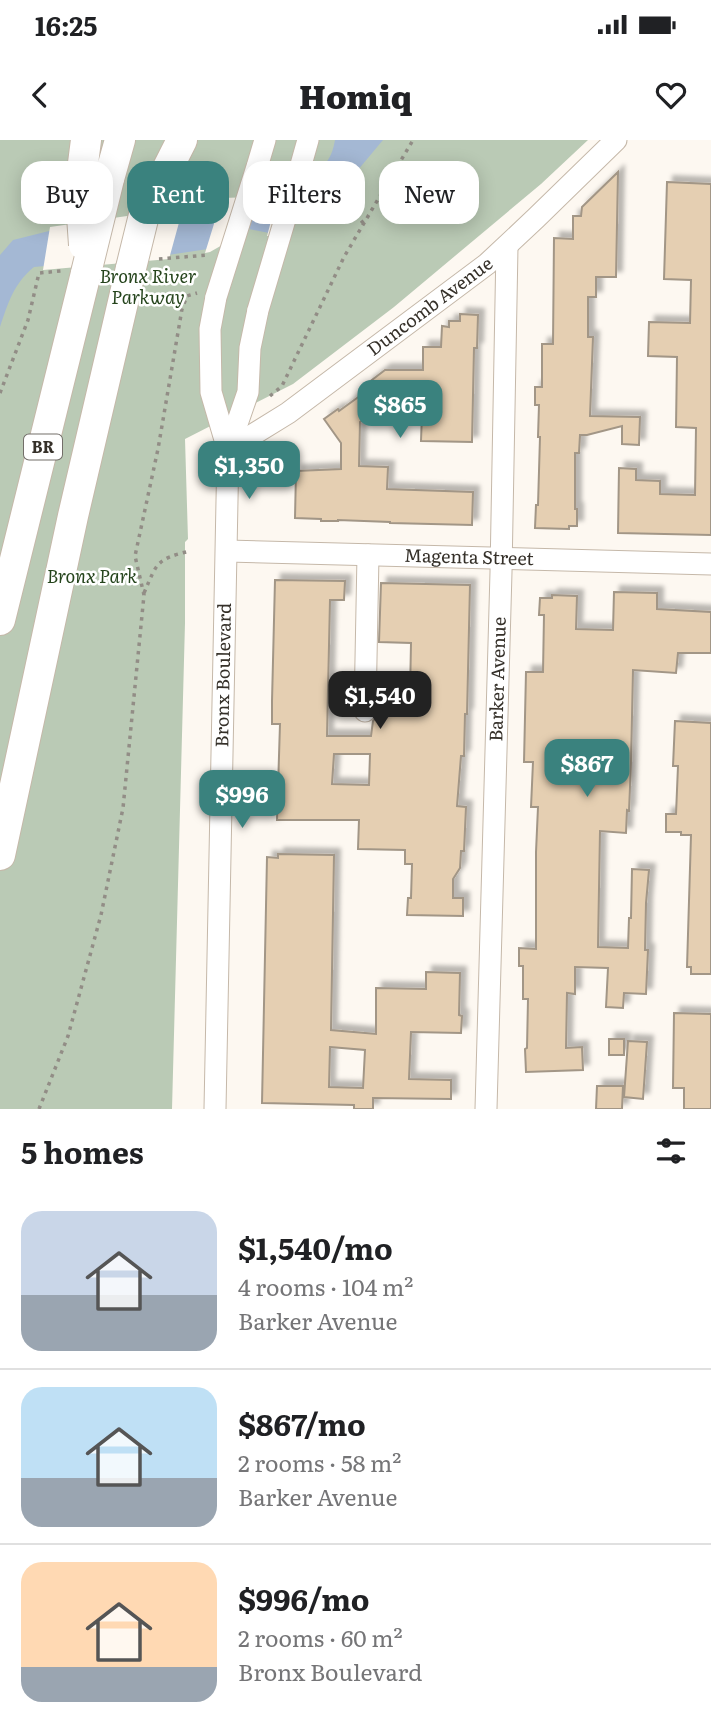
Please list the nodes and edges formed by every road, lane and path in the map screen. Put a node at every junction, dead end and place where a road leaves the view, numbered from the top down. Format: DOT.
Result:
graph roads {
  1 [pos="86,140"];
  2 [pos="120,140"];
  3 [pos="160,140"];
  4 [pos="183,140"];
  5 [pos="265,140"];
  6 [pos="308,140"];
  7 [pos="413,140"];
  8 [pos="616,140"];
  9 [pos="156,161"];
  10 [pos="172,161"];
  11 [pos="365,222"];
  12 [pos="144,224"];
  13 [pos="364,224"];
  14 [pos="507,247"];
  15 [pos="213,254"];
  16 [pos="145,264"];
  17 [pos="76,272"];
  18 [pos="207,295"];
  19 [pos="0,393"];
  20 [pos="270,396"];
  21 [pos="228,450"];
  22 [pos="190,551"];
  23 [pos="227,551"];
  24 [pos="368,555"];
  25 [pos="501,558"];
  26 [pos="711,564"];
  27 [pos="144,595"];
  28 [pos="0,620"];
  29 [pos="365,711"];
  30 [pos="0,855"];
  31 [pos="39,1109"];
  32 [pos="215,1109"];
  33 [pos="486,1109"];
  1 -- 17 [label="highway, bridge"];
  2 -- 17 [label="highway, BR, bridge"];
  3 -- 9 [label="highway, BR"];
  4 -- 10 [label="highway"];
  5 -- 18 [label="street, Bronx Boulevard, bridge"];
  6 -- 21 [label="street, Bronx Boulevard, bridge"];
  7 -- 11 [label="path"];
  8 -- 14 [label="street, Duncomb Avenue"];
  12 -- 16 [label="highway, BR, bridge"];
  13 -- 20 [label="path"];
  14 -- 21 [label="street, Duncomb Avenue"];
  14 -- 25 [label="street, Barker Avenue"];
  15 -- 16 [label="path"];
  16 -- 30 [label="highway, BR"];
  17 -- 19 [label="path"];
  17 -- 28 [label="highway, BR"];
  18 -- 21 [label="street, Bronx Boulevard"];
  18 -- 27 [label="path"];
  21 -- 23 [label="street, Bronx Boulevard"];
  22 -- 27 [label="path"];
  23 -- 24 [label="street, Magenta Street"];
  23 -- 32 [label="street, Bronx Boulevard"];
  24 -- 25 [label="street, Magenta Street"];
  24 -- 29 [label="street"];
  25 -- 26 [label="street, Magenta Street"];
  25 -- 33 [label="street, Barker Avenue"];
  27 -- 31 [label="path"];
}
